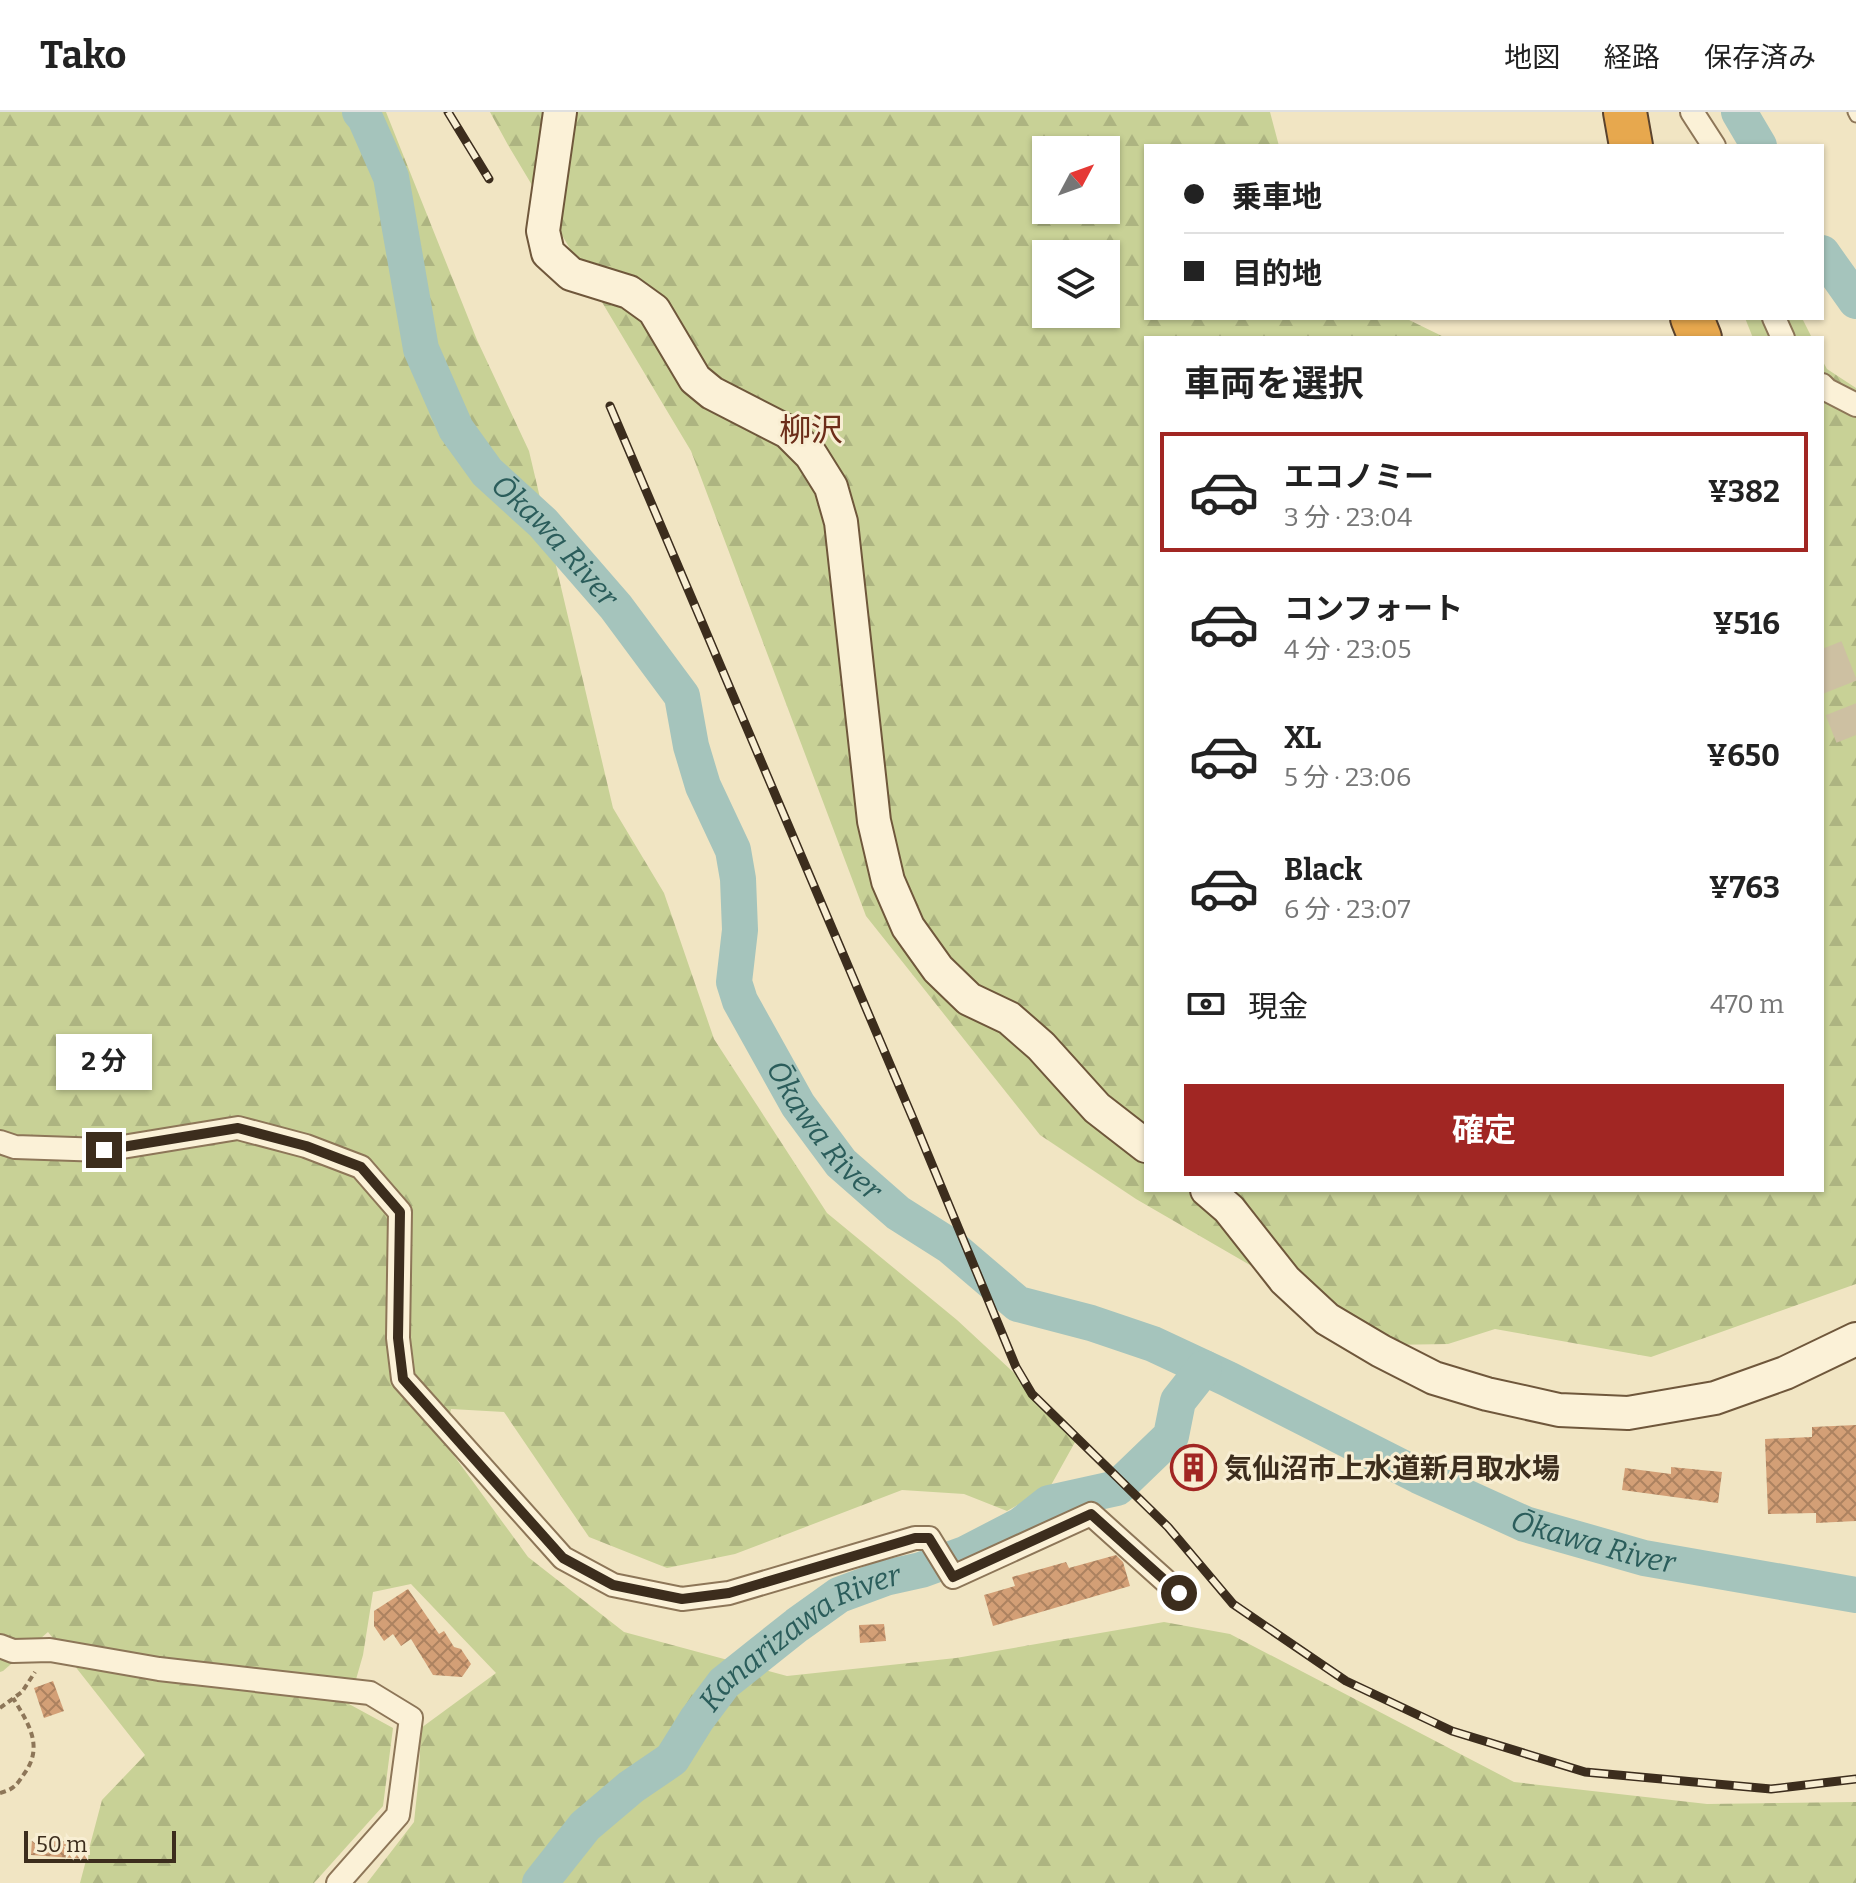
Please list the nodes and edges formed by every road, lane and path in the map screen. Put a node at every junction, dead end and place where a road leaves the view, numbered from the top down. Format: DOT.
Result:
graph roads {
  1 [pos="560,112"];
  2 [pos="1625,112"];
  3 [pos="1692,112"];
  4 [pos="1631,144"];
  5 [pos="1713,144"];
  6 [pos="1824,387"];
  7 [pos="1856,405"];
  8 [pos="0,1142"];
  9 [pos="1144,1144"];
  10 [pos="1209,1192"];
  11 [pos="1856,1339"];
  12 [pos="1179,1593"];
  13 [pos="0,1646"];
  14 [pos="50,1650"];
  15 [pos="13,1698"];
  16 [pos="0,1708"];
  17 [pos="0,1793"];
  18 [pos="338,1883"];
  1 -- 9 [label="street"];
  2 -- 4 [label="highway"];
  3 -- 5 [label="street"];
  6 -- 7 [label="street"];
  8 -- 12 [label="street"];
  10 -- 11 [label="street"];
  13 -- 14 [label="street"];
  14 -- 15 [label="path"];
  14 -- 18 [label="street"];
  15 -- 16 [label="path"];
  15 -- 17 [label="path"];
}
